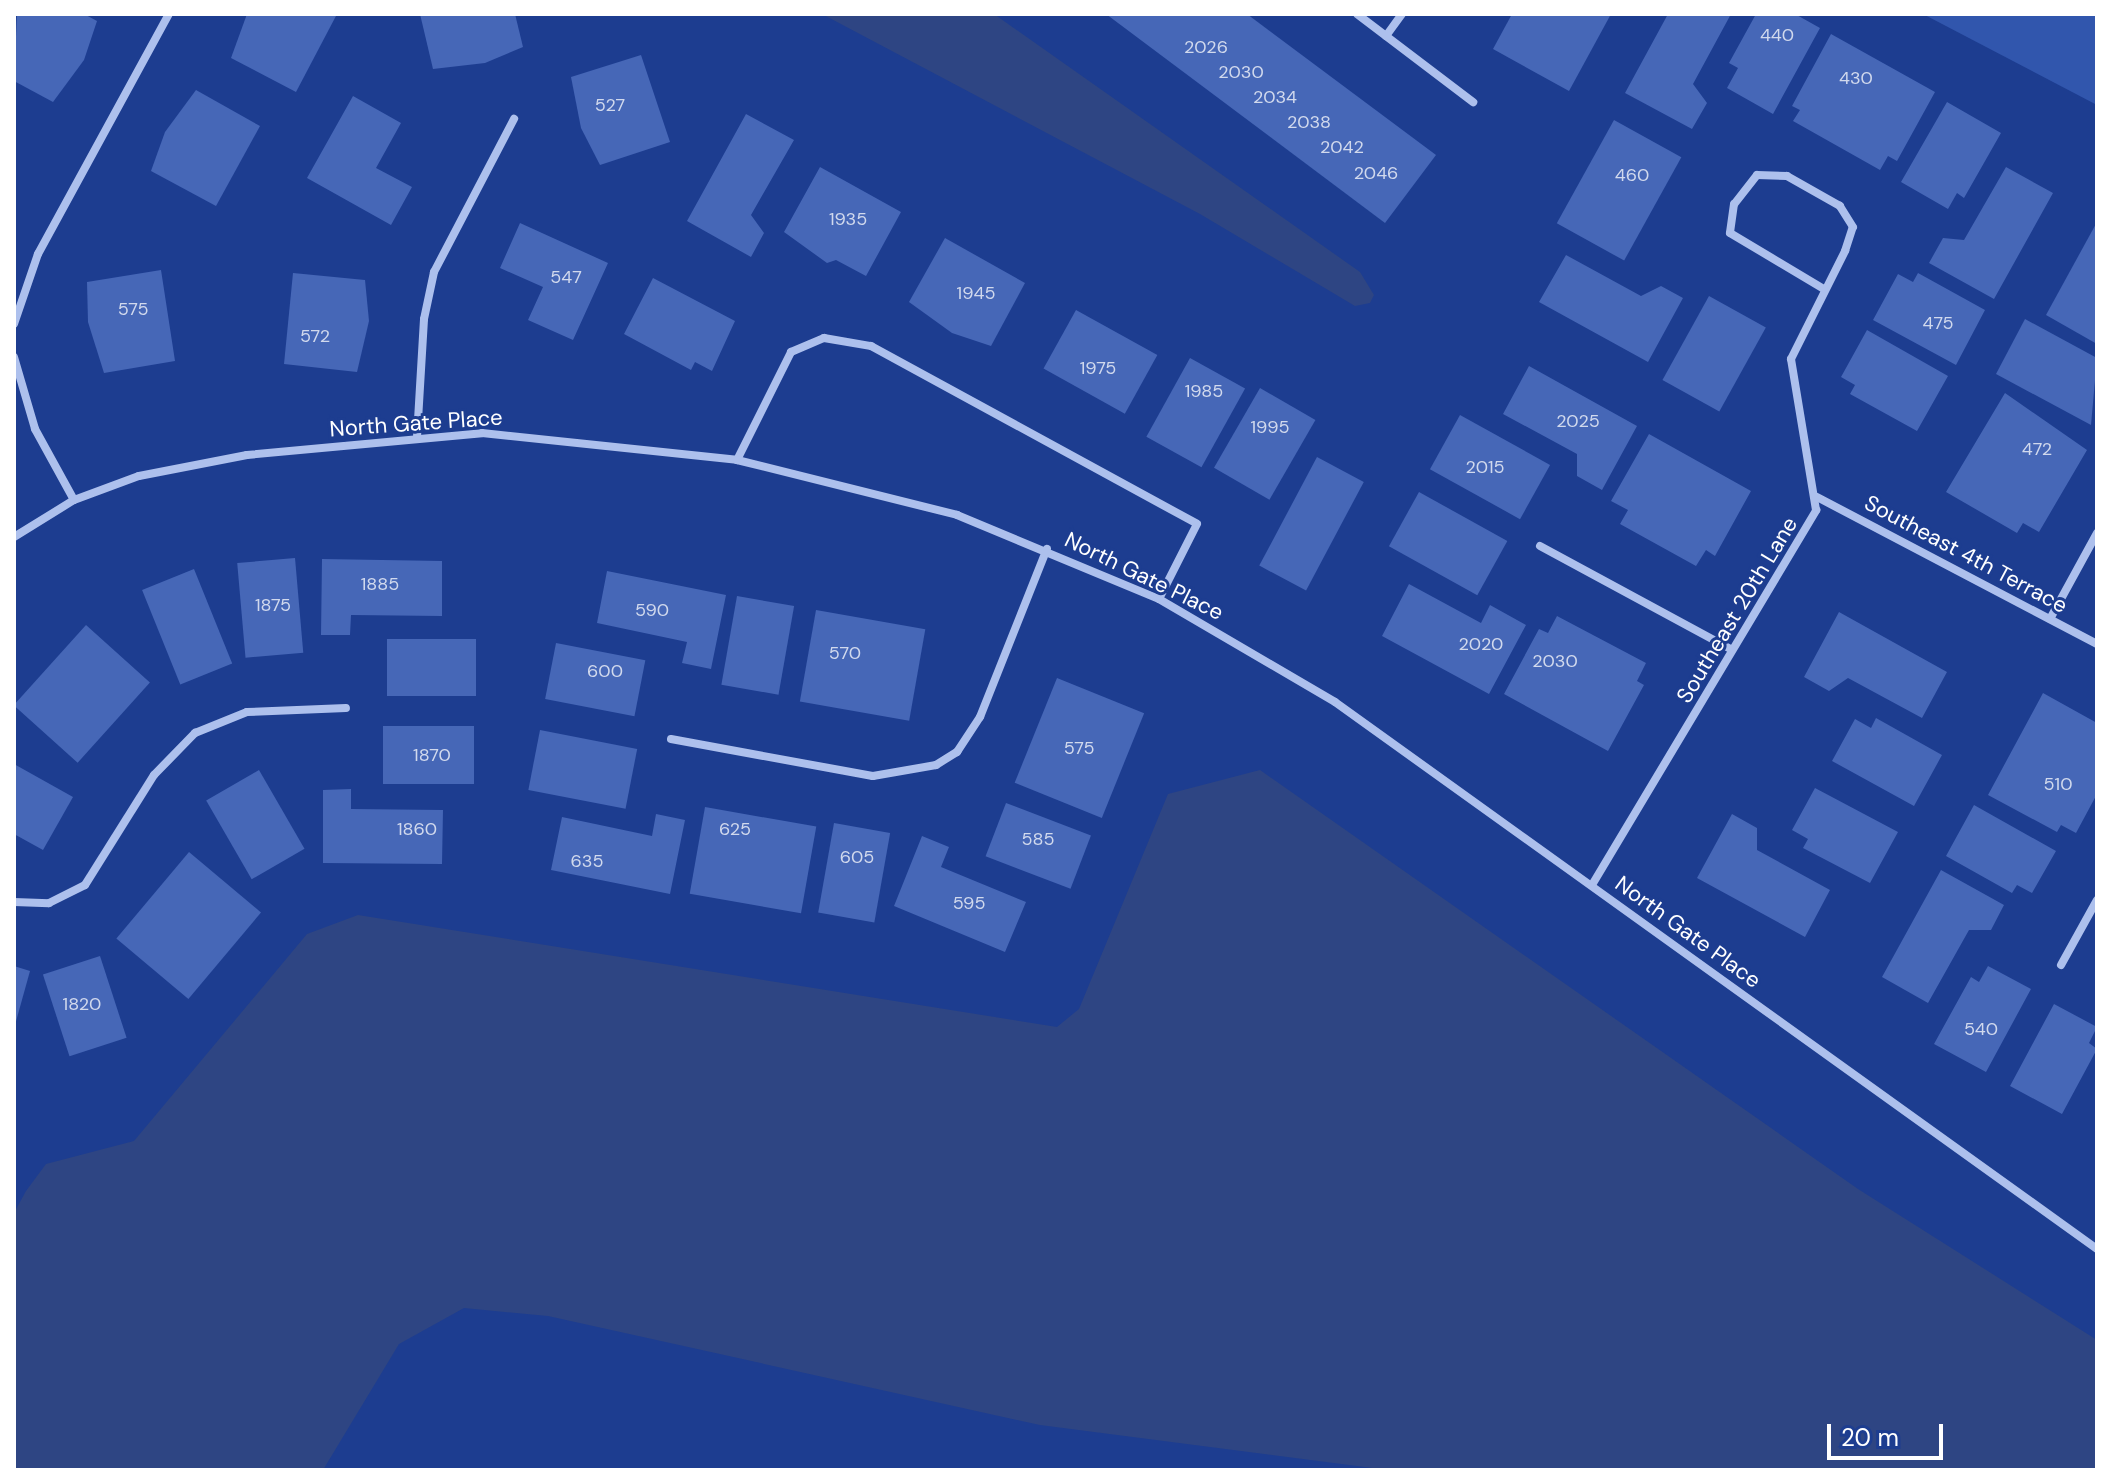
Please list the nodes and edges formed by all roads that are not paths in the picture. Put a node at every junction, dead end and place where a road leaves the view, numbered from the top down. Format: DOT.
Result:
graph roads {
  1 [pos="169,14"];
  2 [pos="1357,14"];
  3 [pos="1402,14"];
  4 [pos="1386,36"];
  5 [pos="1473,102"];
  6 [pos="514,119"];
  7 [pos="1824,289"];
  8 [pos="14,324"];
  9 [pos="14,357"];
  10 [pos="417,437"];
  11 [pos="737,460"];
  12 [pos="1817,497"];
  13 [pos="74,500"];
  14 [pos="2097,533"];
  15 [pos="14,537"];
  16 [pos="1540,546"];
  17 [pos="1047,549"];
  18 [pos="1159,599"];
  19 [pos="2050,619"];
  20 [pos="2097,644"];
  21 [pos="1729,648"];
  22 [pos="346,708"];
  23 [pos="671,739"];
  24 [pos="1592,885"];
  25 [pos="2097,900"];
  26 [pos="14,902"];
  27 [pos="2061,965"];
  28 [pos="2097,1249"];
  1 -- 8 [label="street"];
  2 -- 4 [label="street"];
  3 -- 4 [label="street"];
  4 -- 5 [label="street"];
  6 -- 10 [label="street"];
  7 -- 7 [label="street, Southeast 20th Lane"];
  7 -- 12 [label="street, Southeast 20th Lane"];
  9 -- 13 [label="street"];
  10 -- 11 [label="street, North Gate Place"];
  10 -- 13 [label="street, North Gate Place"];
  11 -- 17 [label="street, North Gate Place"];
  11 -- 18 [label="street"];
  12 -- 19 [label="street, Southeast 4th Terrace"];
  12 -- 21 [label="street, Southeast 20th Lane"];
  13 -- 15 [label="street, North Gate Place"];
  14 -- 19 [label="street"];
  16 -- 21 [label="street"];
  17 -- 18 [label="street, North Gate Place"];
  17 -- 23 [label="street"];
  18 -- 24 [label="street, North Gate Place"];
  19 -- 20 [label="street, Southeast 4th Terrace"];
  21 -- 24 [label="street, Southeast 20th Lane"];
  22 -- 26 [label="street"];
  24 -- 28 [label="street, North Gate Place"];
  25 -- 27 [label="street"];
}
